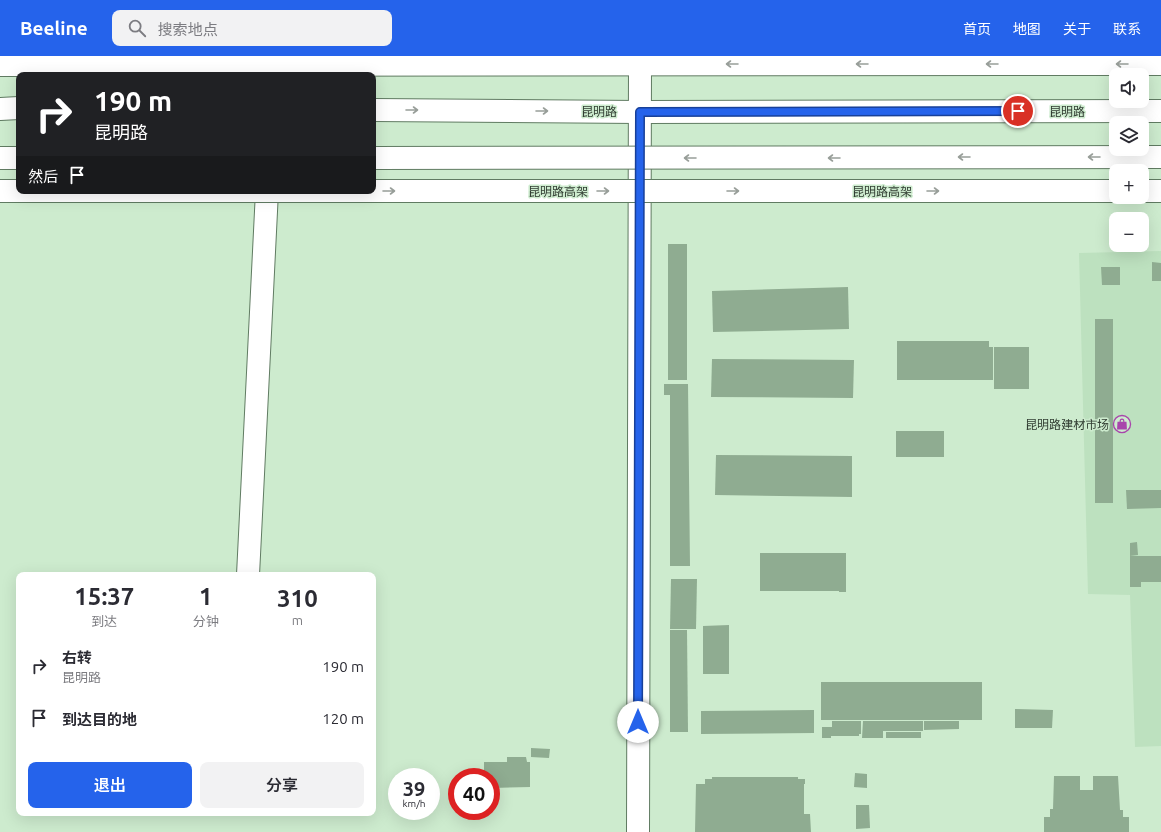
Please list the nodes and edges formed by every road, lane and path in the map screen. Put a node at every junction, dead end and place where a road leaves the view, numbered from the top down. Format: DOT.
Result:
graph roads {
  1 [pos="1161,64"];
  2 [pos="0,65"];
  3 [pos="640,65"];
  4 [pos="16,108"];
  5 [pos="0,109"];
  6 [pos="376,110"];
  7 [pos="1161,110"];
  8 [pos="640,112"];
  9 [pos="1161,157"];
  10 [pos="0,158"];
  11 [pos="16,158"];
  12 [pos="376,158"];
  13 [pos="0,191"];
  14 [pos="16,191"];
  15 [pos="376,191"];
  16 [pos="1109,191"];
  17 [pos="1149,191"];
  18 [pos="1161,191"];
  19 [pos="267,194"];
  20 [pos="248,572"];
  21 [pos="638,832"];
  1 -- 3 [label="main road, one-way"];
  2 -- 3 [label="main road"];
  3 -- 8 [label="main road"];
  4 -- 5 [label="main road"];
  6 -- 8 [label="main road, 昆明路, one-way"];
  7 -- 8 [label="main road, 昆明路"];
  8 -- 21 [label="main road"];
  9 -- 12 [label="main road, one-way, bridge"];
  10 -- 11 [label="main road"];
  13 -- 14 [label="main road, 昆明路高架, one-way, bridge"];
  15 -- 16 [label="main road, 昆明路高架, one-way, bridge"];
  17 -- 18 [label="main road"];
  19 -- 20 [label="main road"];
}
